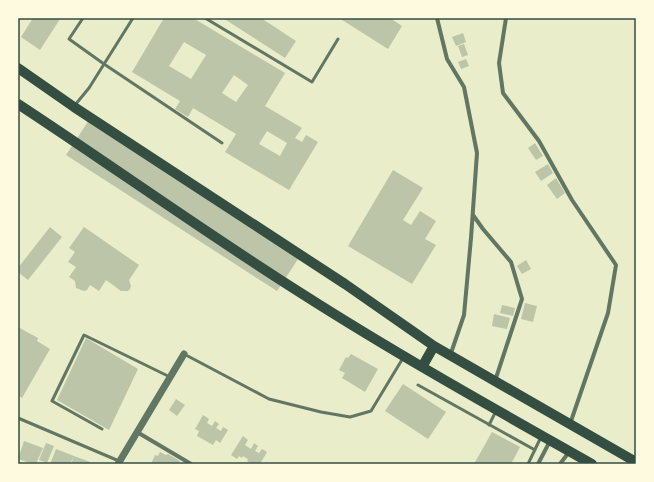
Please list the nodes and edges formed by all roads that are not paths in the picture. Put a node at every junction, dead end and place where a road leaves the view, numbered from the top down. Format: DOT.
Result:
graph roads {
  1 [pos="83,18"];
  2 [pos="133,18"];
  3 [pos="205,18"];
  4 [pos="437,18"];
  5 [pos="506,18"];
  6 [pos="338,39"];
  7 [pos="104,64"];
  8 [pos="18,68"];
  9 [pos="18,104"];
  10 [pos="74,107"];
  11 [pos="222,143"];
  12 [pos="473,214"];
  13 [pos="434,346"];
  14 [pos="184,354"];
  15 [pos="404,356"];
  16 [pos="450,356"];
  17 [pos="422,367"];
  18 [pos="170,378"];
  19 [pos="495,381"];
  20 [pos="418,386"];
  21 [pos="496,410"];
  22 [pos="18,418"];
  23 [pos="570,424"];
  24 [pos="490,425"];
  25 [pos="102,429"];
  26 [pos="138,432"];
  27 [pos="546,438"];
  28 [pos="535,450"];
  29 [pos="570,451"];
  30 [pos="636,462"];
  31 [pos="119,463"];
  32 [pos="191,464"];
  33 [pos="528,464"];
  34 [pos="538,464"];
  35 [pos="560,464"];
  36 [pos="590,464"];
  1 -- 7 [label="lane"];
  2 -- 7 [label="lane"];
  3 -- 6 [label="lane"];
  4 -- 12 [label="street"];
  5 -- 23 [label="street"];
  7 -- 10 [label="lane"];
  7 -- 11 [label="lane"];
  8 -- 10 [label="main road"];
  9 -- 15 [label="main road"];
  10 -- 13 [label="main road"];
  12 -- 16 [label="street"];
  12 -- 19 [label="street"];
  13 -- 16 [label="main road"];
  13 -- 17 [label="main road"];
  14 -- 15 [label="lane"];
  14 -- 18 [label="street"];
  15 -- 17 [label="main road"];
  16 -- 19 [label="main road"];
  17 -- 21 [label="main road"];
  18 -- 25 [label="lane"];
  18 -- 26 [label="street"];
  19 -- 23 [label="main road"];
  20 -- 24 [label="lane"];
  21 -- 24 [label="lane"];
  21 -- 27 [label="main road"];
  22 -- 31 [label="lane"];
  23 -- 30 [label="main road"];
  24 -- 28 [label="lane"];
  26 -- 31 [label="street"];
  26 -- 32 [label="street"];
  27 -- 28 [label="lane"];
  27 -- 29 [label="main road"];
  27 -- 34 [label="street"];
  28 -- 33 [label="lane"];
  29 -- 35 [label="street"];
  29 -- 36 [label="main road"];
}
